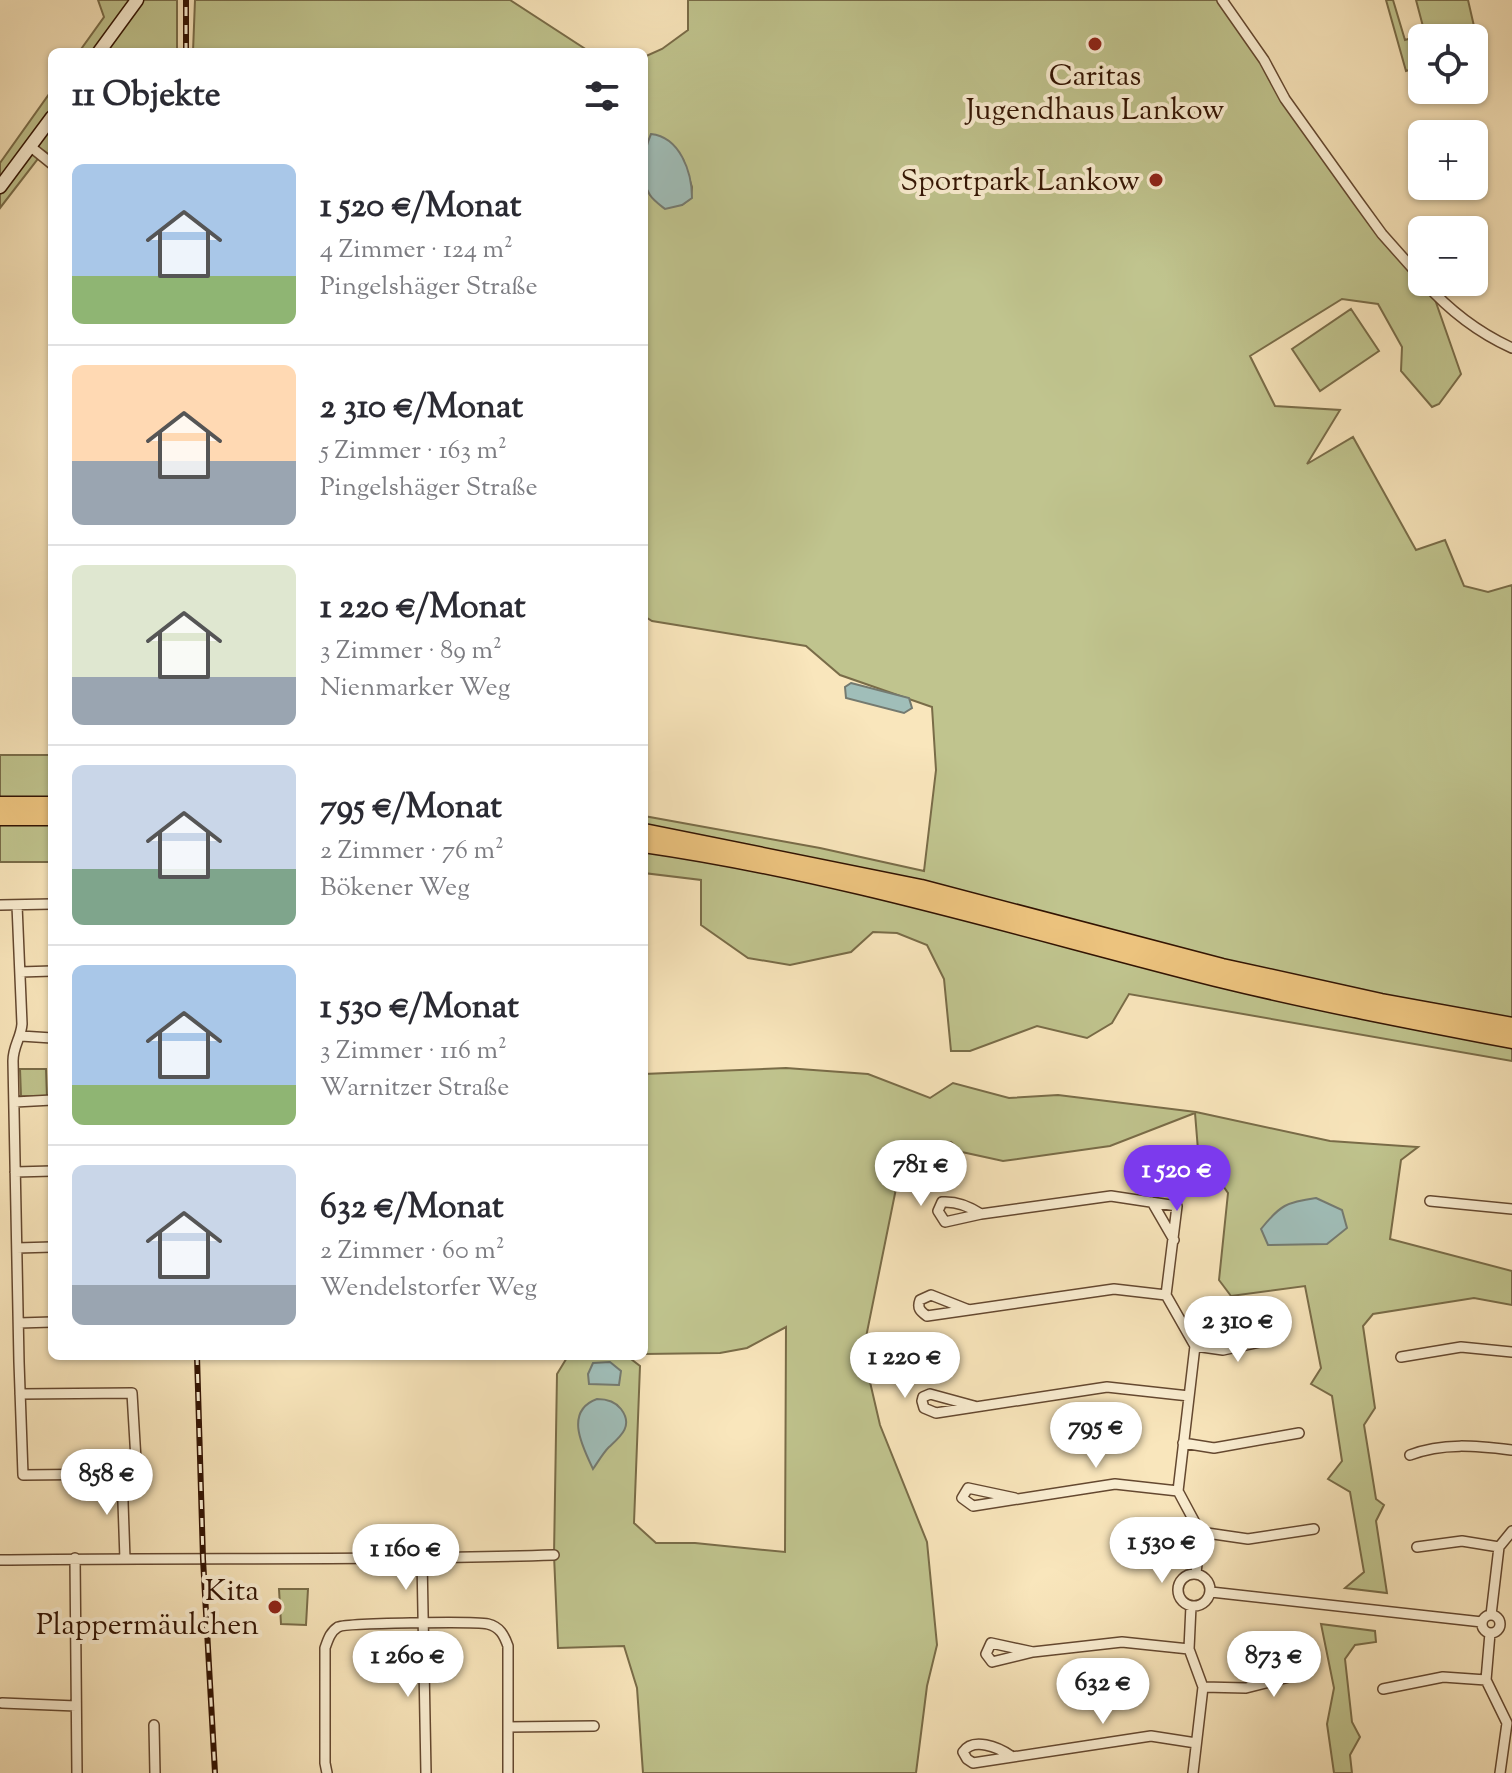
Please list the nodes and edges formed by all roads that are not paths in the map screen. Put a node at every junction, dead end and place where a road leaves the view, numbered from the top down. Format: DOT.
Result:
graph roads {
  1 [pos="137,0"];
  2 [pos="1222,0"];
  3 [pos="102,48"];
  4 [pos="48,123"];
  5 [pos="31,147"];
  6 [pos="48,161"];
  7 [pos="0,187"];
  8 [pos="1408,263"];
  9 [pos="1438,296"];
  10 [pos="1512,348"];
  11 [pos="0,805"];
  12 [pos="48,805"];
  13 [pos="0,817"];
  14 [pos="48,817"];
  15 [pos="648,833"];
  16 [pos="648,845"];
  17 [pos="927,896"];
  18 [pos="48,904"];
  19 [pos="0,905"];
  20 [pos="17,905"];
  21 [pos="48,971"];
  22 [pos="20,972"];
  23 [pos="1512,1026"];
  24 [pos="21,1036"];
  25 [pos="48,1038"];
  26 [pos="1512,1040"];
  27 [pos="48,1100"];
  28 [pos="15,1102"];
  29 [pos="48,1171"];
  30 [pos="15,1172"];
  31 [pos="1430,1201"];
  32 [pos="1152,1202"];
  33 [pos="1512,1209"];
  34 [pos="981,1214"];
  35 [pos="1174,1240"];
  36 [pos="48,1247"];
  37 [pos="17,1248"];
  38 [pos="1166,1295"];
  39 [pos="969,1310"];
  40 [pos="48,1322"];
  41 [pos="19,1323"];
  42 [pos="1278,1338"];
  43 [pos="1195,1346"];
  44 [pos="1512,1352"];
  45 [pos="1401,1357"];
  46 [pos="20,1394"];
  47 [pos="1189,1396"];
  48 [pos="974,1406"];
  49 [pos="1299,1433"];
  50 [pos="1183,1443"];
  51 [pos="1512,1450"];
  52 [pos="1410,1455"];
  53 [pos="122,1474"];
  54 [pos="1178,1491"];
  55 [pos="1015,1498"];
  56 [pos="1314,1529"];
  57 [pos="1512,1531"];
  58 [pos="1200,1532"];
  59 [pos="1417,1547"];
  60 [pos="1499,1547"];
  61 [pos="554,1555"];
  62 [pos="75,1558"];
  63 [pos="125,1559"];
  64 [pos="422,1559"];
  65 [pos="0,1560"];
  66 [pos="1196,1574"];
  67 [pos="1211,1592"];
  68 [pos="1191,1606"];
  69 [pos="1491,1615"];
  70 [pos="1482,1622"];
  71 [pos="423,1624"];
  72 [pos="1500,1625"];
  73 [pos="1512,1627"];
  74 [pos="1490,1633"];
  75 [pos="1189,1649"];
  76 [pos="1033,1652"];
  77 [pos="1293,1676"];
  78 [pos="1486,1680"];
  79 [pos="1203,1687"];
  80 [pos="1383,1689"];
  81 [pos="2,1703"];
  82 [pos="76,1706"];
  83 [pos="1509,1723"];
  84 [pos="154,1725"];
  85 [pos="594,1726"];
  86 [pos="508,1727"];
  87 [pos="1196,1743"];
  88 [pos="1011,1756"];
  89 [pos="77,1773"];
  90 [pos="155,1773"];
  91 [pos="327,1773"];
  92 [pos="426,1773"];
  93 [pos="508,1773"];
  94 [pos="1193,1773"];
  95 [pos="1500,1773"];
  1 -- 3 [label="street"];
  2 -- 8 [label="street"];
  4 -- 5 [label="street"];
  5 -- 6 [label="street"];
  5 -- 7 [label="street"];
  9 -- 10 [label="street"];
  11 -- 12 [label="highway"];
  13 -- 14 [label="highway"];
  15 -- 17 [label="highway"];
  16 -- 17 [label="highway"];
  17 -- 23 [label="highway"];
  17 -- 26 [label="highway"];
  18 -- 20 [label="street"];
  19 -- 20 [label="street"];
  20 -- 22 [label="street"];
  21 -- 22 [label="street"];
  22 -- 24 [label="street"];
  24 -- 25 [label="street"];
  24 -- 28 [label="street"];
  27 -- 28 [label="street"];
  28 -- 30 [label="street"];
  29 -- 30 [label="street"];
  30 -- 37 [label="street"];
  31 -- 33 [label="street"];
  32 -- 34 [label="street"];
  32 -- 35 [label="street"];
  32 -- 35 [label="street"];
  35 -- 38 [label="street"];
  36 -- 37 [label="street"];
  37 -- 41 [label="street"];
  38 -- 39 [label="street"];
  38 -- 43 [label="street"];
  39 -- 39 [label="street"];
  40 -- 41 [label="street"];
  41 -- 46 [label="street"];
  42 -- 43 [label="street"];
  43 -- 47 [label="street"];
  44 -- 45 [label="street"];
  46 -- 53 [label="street"];
  46 -- 53 [label="street"];
  47 -- 48 [label="street"];
  47 -- 50 [label="street"];
  48 -- 48 [label="street"];
  49 -- 50 [label="street"];
  50 -- 54 [label="street"];
  51 -- 52 [label="street"];
  53 -- 63 [label="street"];
  54 -- 55 [label="street"];
  54 -- 58 [label="street"];
  55 -- 55 [label="street"];
  56 -- 58 [label="street"];
  57 -- 60 [label="street"];
  58 -- 66 [label="street"];
  59 -- 60 [label="street"];
  60 -- 69 [label="street"];
  61 -- 64 [label="street"];
  62 -- 63 [label="street"];
  62 -- 65 [label="street"];
  62 -- 82 [label="street"];
  63 -- 64 [label="street"];
  64 -- 71 [label="street"];
  66 -- 67 [label="street"];
  66 -- 68 [label="street"];
  67 -- 68 [label="street"];
  67 -- 70 [label="street"];
  68 -- 75 [label="street"];
  69 -- 70 [label="street"];
  69 -- 72 [label="street"];
  70 -- 74 [label="street"];
  71 -- 86 [label="street"];
  71 -- 91 [label="street"];
  71 -- 92 [label="street"];
  72 -- 73 [label="street"];
  72 -- 74 [label="street"];
  74 -- 78 [label="street"];
  75 -- 76 [label="street"];
  75 -- 79 [label="street"];
  77 -- 79 [label="street"];
  78 -- 80 [label="street"];
  78 -- 83 [label="street"];
  79 -- 87 [label="street"];
  81 -- 82 [label="street"];
  82 -- 89 [label="street"];
  83 -- 95 [label="street"];
  84 -- 90 [label="street"];
  85 -- 86 [label="street"];
  86 -- 93 [label="street"];
  87 -- 88 [label="street"];
  87 -- 94 [label="street"];
}
